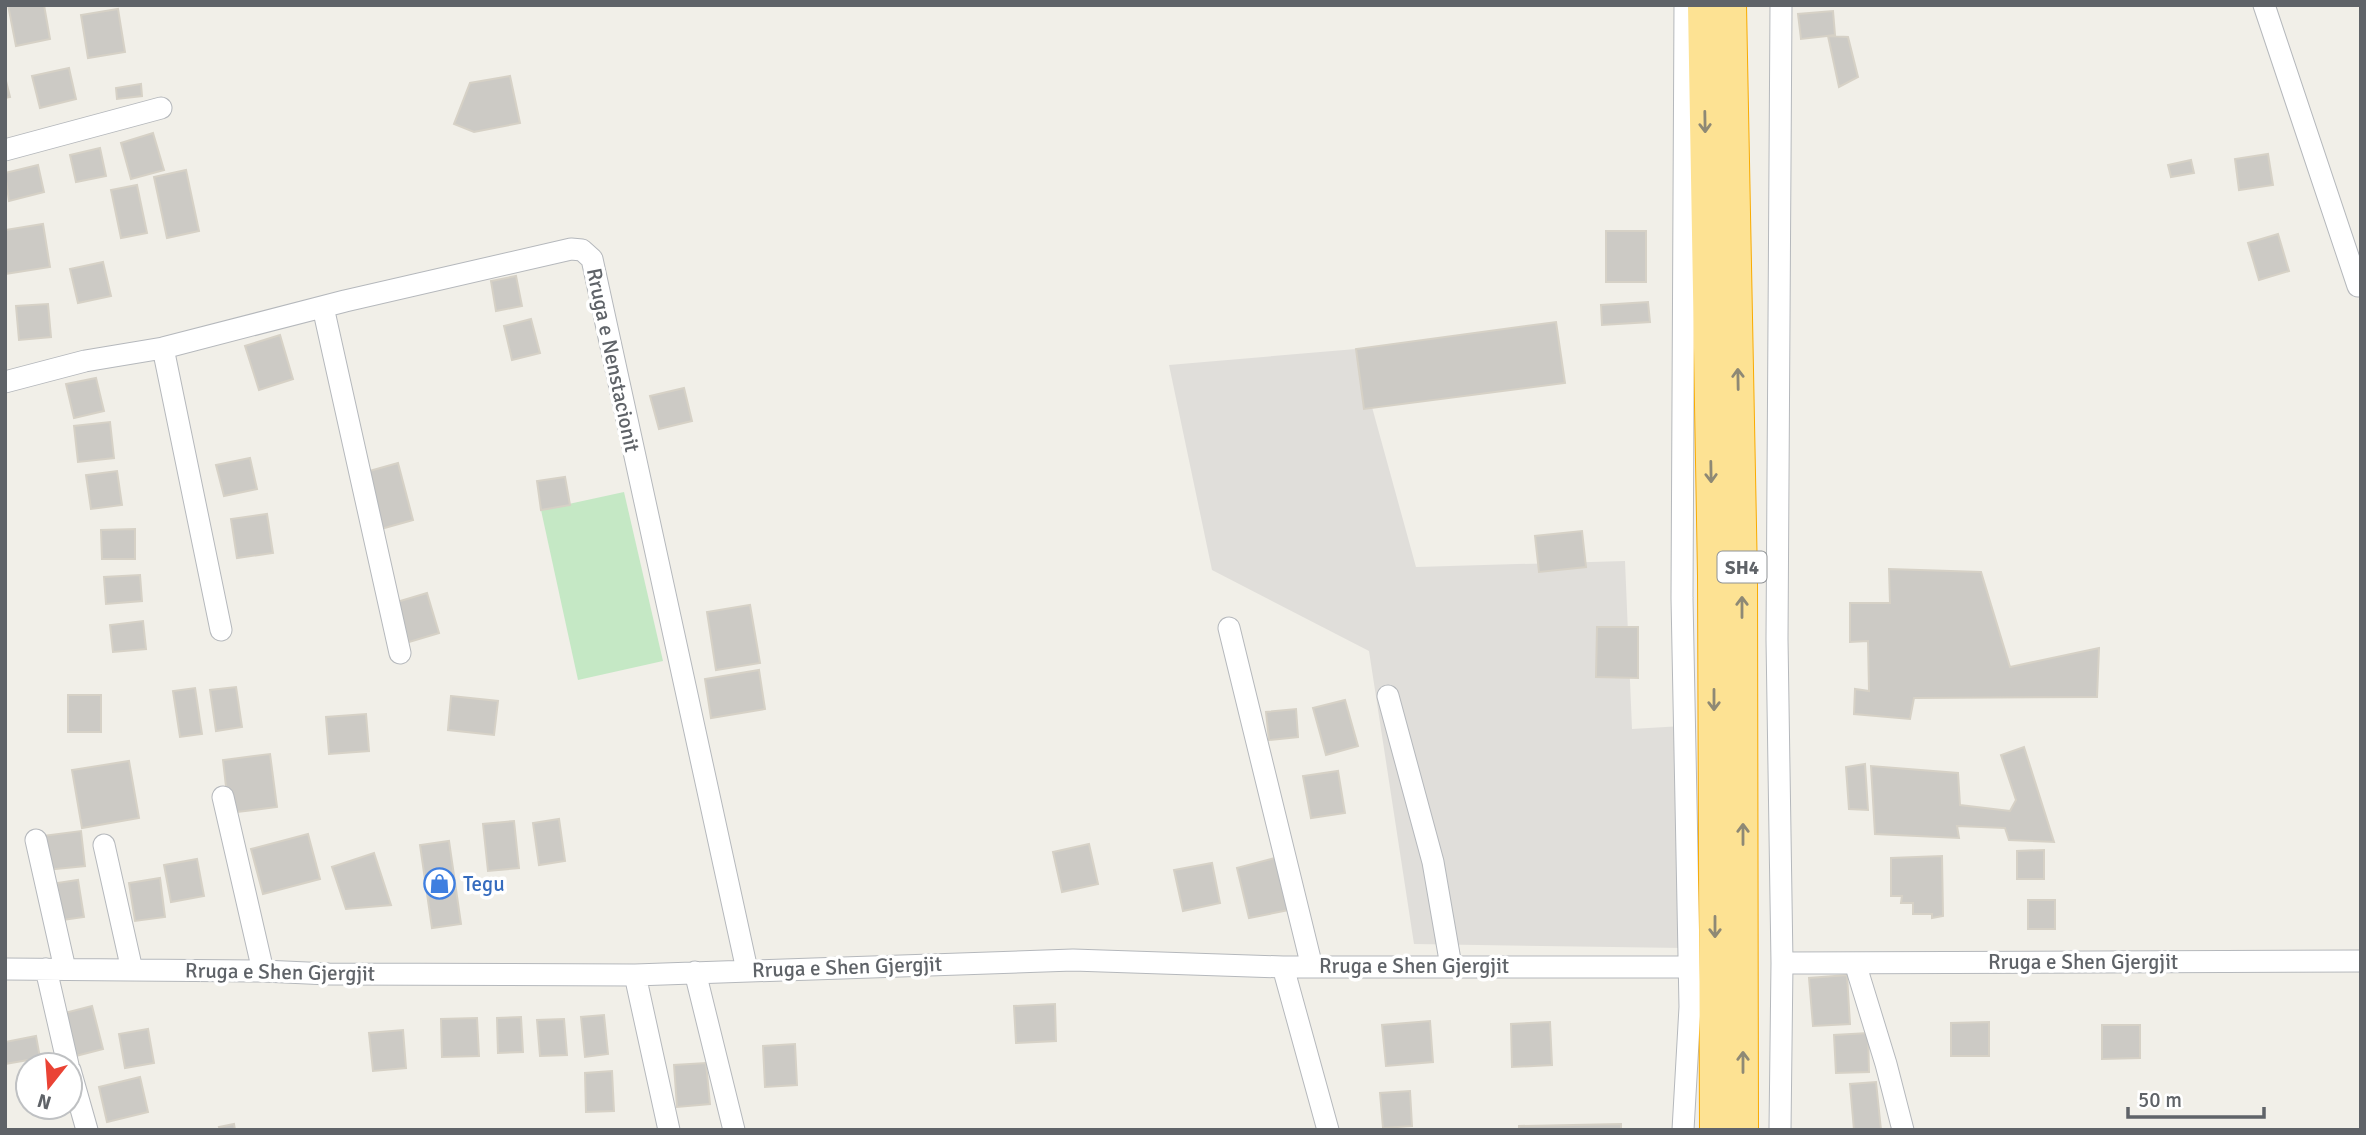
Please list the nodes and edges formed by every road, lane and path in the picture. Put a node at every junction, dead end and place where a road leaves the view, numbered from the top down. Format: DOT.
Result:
graph roads {
  1 [pos="1685,5"];
  2 [pos="1703,5"];
  3 [pos="1731,5"];
  4 [pos="1781,5"];
  5 [pos="2264,5"];
  6 [pos="161,108"];
  7 [pos="5,150"];
  8 [pos="2358,286"];
  9 [pos="323,307"];
  10 [pos="163,348"];
  11 [pos="5,382"];
  12 [pos="1229,628"];
  13 [pos="221,630"];
  14 [pos="400,653"];
  15 [pos="1388,696"];
  16 [pos="223,797"];
  17 [pos="36,840"];
  18 [pos="104,845"];
  19 [pos="2361,961"];
  20 [pos="1782,963"];
  21 [pos="1855,963"];
  22 [pos="1283,967"];
  23 [pos="1312,967"];
  24 [pos="1451,967"];
  25 [pos="1688,967"];
  26 [pos="5,969"];
  27 [pos="56,969"];
  28 [pos="132,970"];
  29 [pos="747,970"];
  30 [pos="263,971"];
  31 [pos="695,972"];
  32 [pos="635,975"];
  33 [pos="66,1051"];
  34 [pos="670,1130"];
  35 [pos="734,1130"];
  36 [pos="1328,1130"];
  37 [pos="1684,1130"];
  38 [pos="1715,1130"];
  39 [pos="1743,1130"];
  40 [pos="1780,1130"];
  41 [pos="1903,1130"];
  1 -- 25 [label="street"];
  2 -- 38 [label="highway, SH4, one-way"];
  39 -- 3 [label="highway, SH4, one-way"];
  4 -- 20 [label="street"];
  5 -- 8 [label="street"];
  6 -- 7 [label="street"];
  9 -- 10 [label="street, Rruga e Nenstacionit"];
  9 -- 14 [label="street"];
  9 -- 29 [label="street, Rruga e Nenstacionit"];
  10 -- 11 [label="street, Rruga e Nenstacionit"];
  10 -- 13 [label="street"];
  12 -- 23 [label="street"];
  15 -- 24 [label="street"];
  16 -- 30 [label="street"];
  17 -- 27 [label="street"];
  18 -- 28 [label="street"];
  19 -- 21 [label="street, Rruga e Shen Gjergjit"];
  20 -- 21 [label="street, Rruga e Shen Gjergjit"];
  20 -- 40 [label="street"];
  21 -- 41 [label="street"];
  22 -- 23 [label="street, Rruga e Shen Gjergjit"];
  22 -- 29 [label="street, Rruga e Shen Gjergjit"];
  22 -- 36 [label="street"];
  23 -- 24 [label="street, Rruga e Shen Gjergjit"];
  24 -- 25 [label="street, Rruga e Shen Gjergjit"];
  25 -- 37 [label="street"];
  26 -- 27 [label="street, Rruga e Shen Gjergjit"];
  27 -- 28 [label="street, Rruga e Shen Gjergjit"];
  27 -- 33 [label="street"];
  28 -- 30 [label="street, Rruga e Shen Gjergjit"];
  29 -- 31 [label="street, Rruga e Shen Gjergjit"];
  30 -- 32 [label="street, Rruga e Shen Gjergjit"];
  31 -- 32 [label="street, Rruga e Shen Gjergjit"];
  31 -- 35 [label="street"];
  32 -- 34 [label="street"];
}
